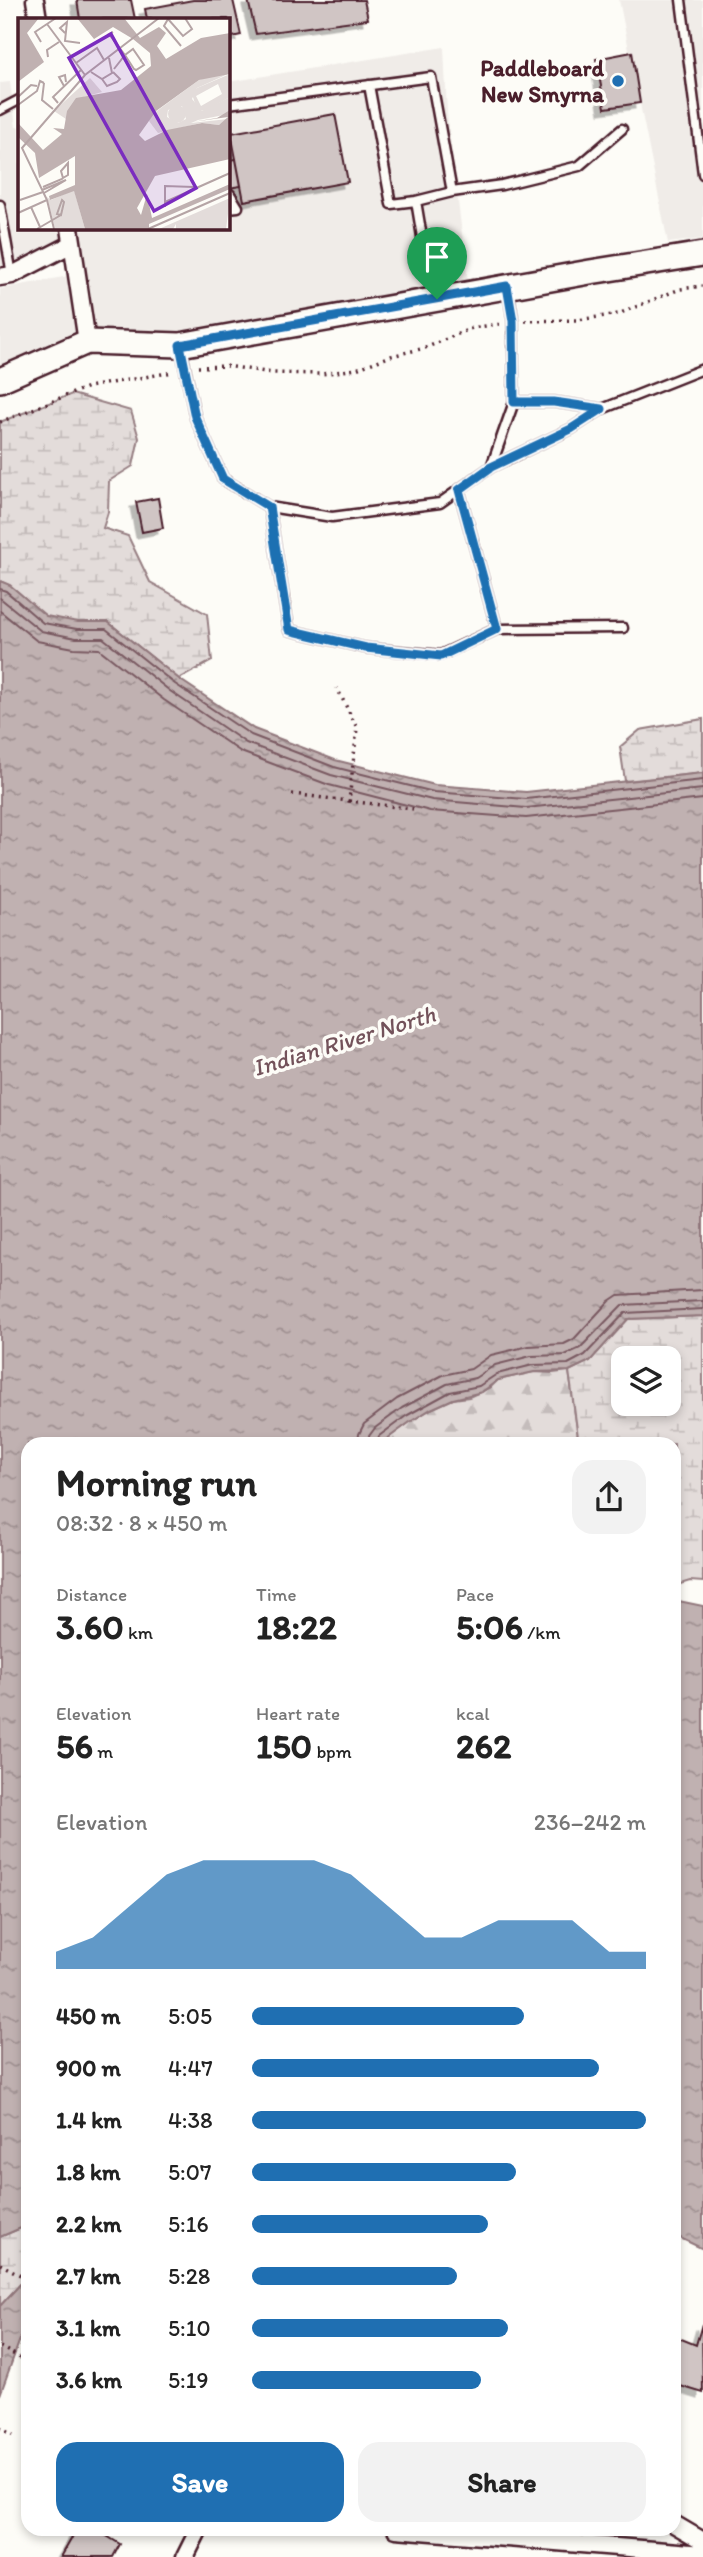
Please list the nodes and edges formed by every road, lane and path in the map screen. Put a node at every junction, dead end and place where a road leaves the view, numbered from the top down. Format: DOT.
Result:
graph roads {
  1 [pos="35,0"];
  2 [pos="681,0"];
  3 [pos="38,18"];
  4 [pos="369,85"];
  5 [pos="18,101"];
  6 [pos="229,104"];
  7 [pos="0,110"];
  8 [pos="622,130"];
  9 [pos="703,174"];
  10 [pos="452,192"];
  11 [pos="230,194"];
  12 [pos="416,201"];
  13 [pos="0,205"];
  14 [pos="229,208"];
  15 [pos="71,236"];
  16 [pos="703,254"];
  17 [pos="6,276"];
  18 [pos="507,286"];
  19 [pos="703,286"];
  20 [pos="437,299"];
  21 [pos="513,321"];
  22 [pos="87,342"];
  23 [pos="180,345"];
  24 [pos="703,369"];
  25 [pos="185,370"];
  26 [pos="0,380"];
  27 [pos="514,402"];
  28 [pos="602,409"];
  29 [pos="0,422"];
  30 [pos="491,467"];
  31 [pos="459,490"];
  32 [pos="269,507"];
  33 [pos="623,628"];
  34 [pos="497,629"];
  35 [pos="337,688"];
  36 [pos="292,794"];
  37 [pos="349,801"];
  38 [pos="412,809"];
  39 [pos="0,2264"];
  40 [pos="21,2275"];
  41 [pos="0,2347"];
  42 [pos="21,2358"];
  43 [pos="0,2428"];
  44 [pos="13,2435"];
  45 [pos="681,2528"];
  46 [pos="196,2536"];
  47 [pos="482,2536"];
  48 [pos="703,2541"];
  49 [pos="703,2554"];
  50 [pos="185,2557"];
  1 -- 3 [label="street"];
  2 -- 9 [label="lane"];
  4 -- 6 [label="lane"];
  4 -- 10 [label="lane"];
  4 -- 12 [label="lane"];
  5 -- 7 [label="lane"];
  8 -- 10 [label="lane"];
  10 -- 12 [label="lane"];
  11 -- 14 [label="lane"];
  12 -- 20 [label="lane"];
  13 -- 17 [label="lane"];
  15 -- 17 [label="street"];
  15 -- 22 [label="street"];
  16 -- 18 [label="main road"];
  18 -- 20 [label="main road"];
  18 -- 21 [label="lane"];
  19 -- 21 [label="path"];
  20 -- 23 [label="main road"];
  21 -- 25 [label="path"];
  21 -- 27 [label="lane"];
  22 -- 23 [label="main road"];
  22 -- 26 [label="main road"];
  23 -- 25 [label="lane"];
  24 -- 28 [label="lane"];
  25 -- 29 [label="path"];
  25 -- 32 [label="lane"];
  27 -- 28 [label="lane"];
  27 -- 30 [label="lane"];
  28 -- 30 [label="lane"];
  30 -- 31 [label="lane"];
  31 -- 32 [label="lane"];
  31 -- 34 [label="lane"];
  32 -- 34 [label="lane"];
  33 -- 34 [label="lane"];
  35 -- 37 [label="path"];
  36 -- 37 [label="path"];
  37 -- 38 [label="path"];
  39 -- 40 [label="path"];
  41 -- 42 [label="path"];
  43 -- 44 [label="path"];
  45 -- 48 [label="street"];
  46 -- 50 [label="street"];
  47 -- 49 [label="street"];
}
